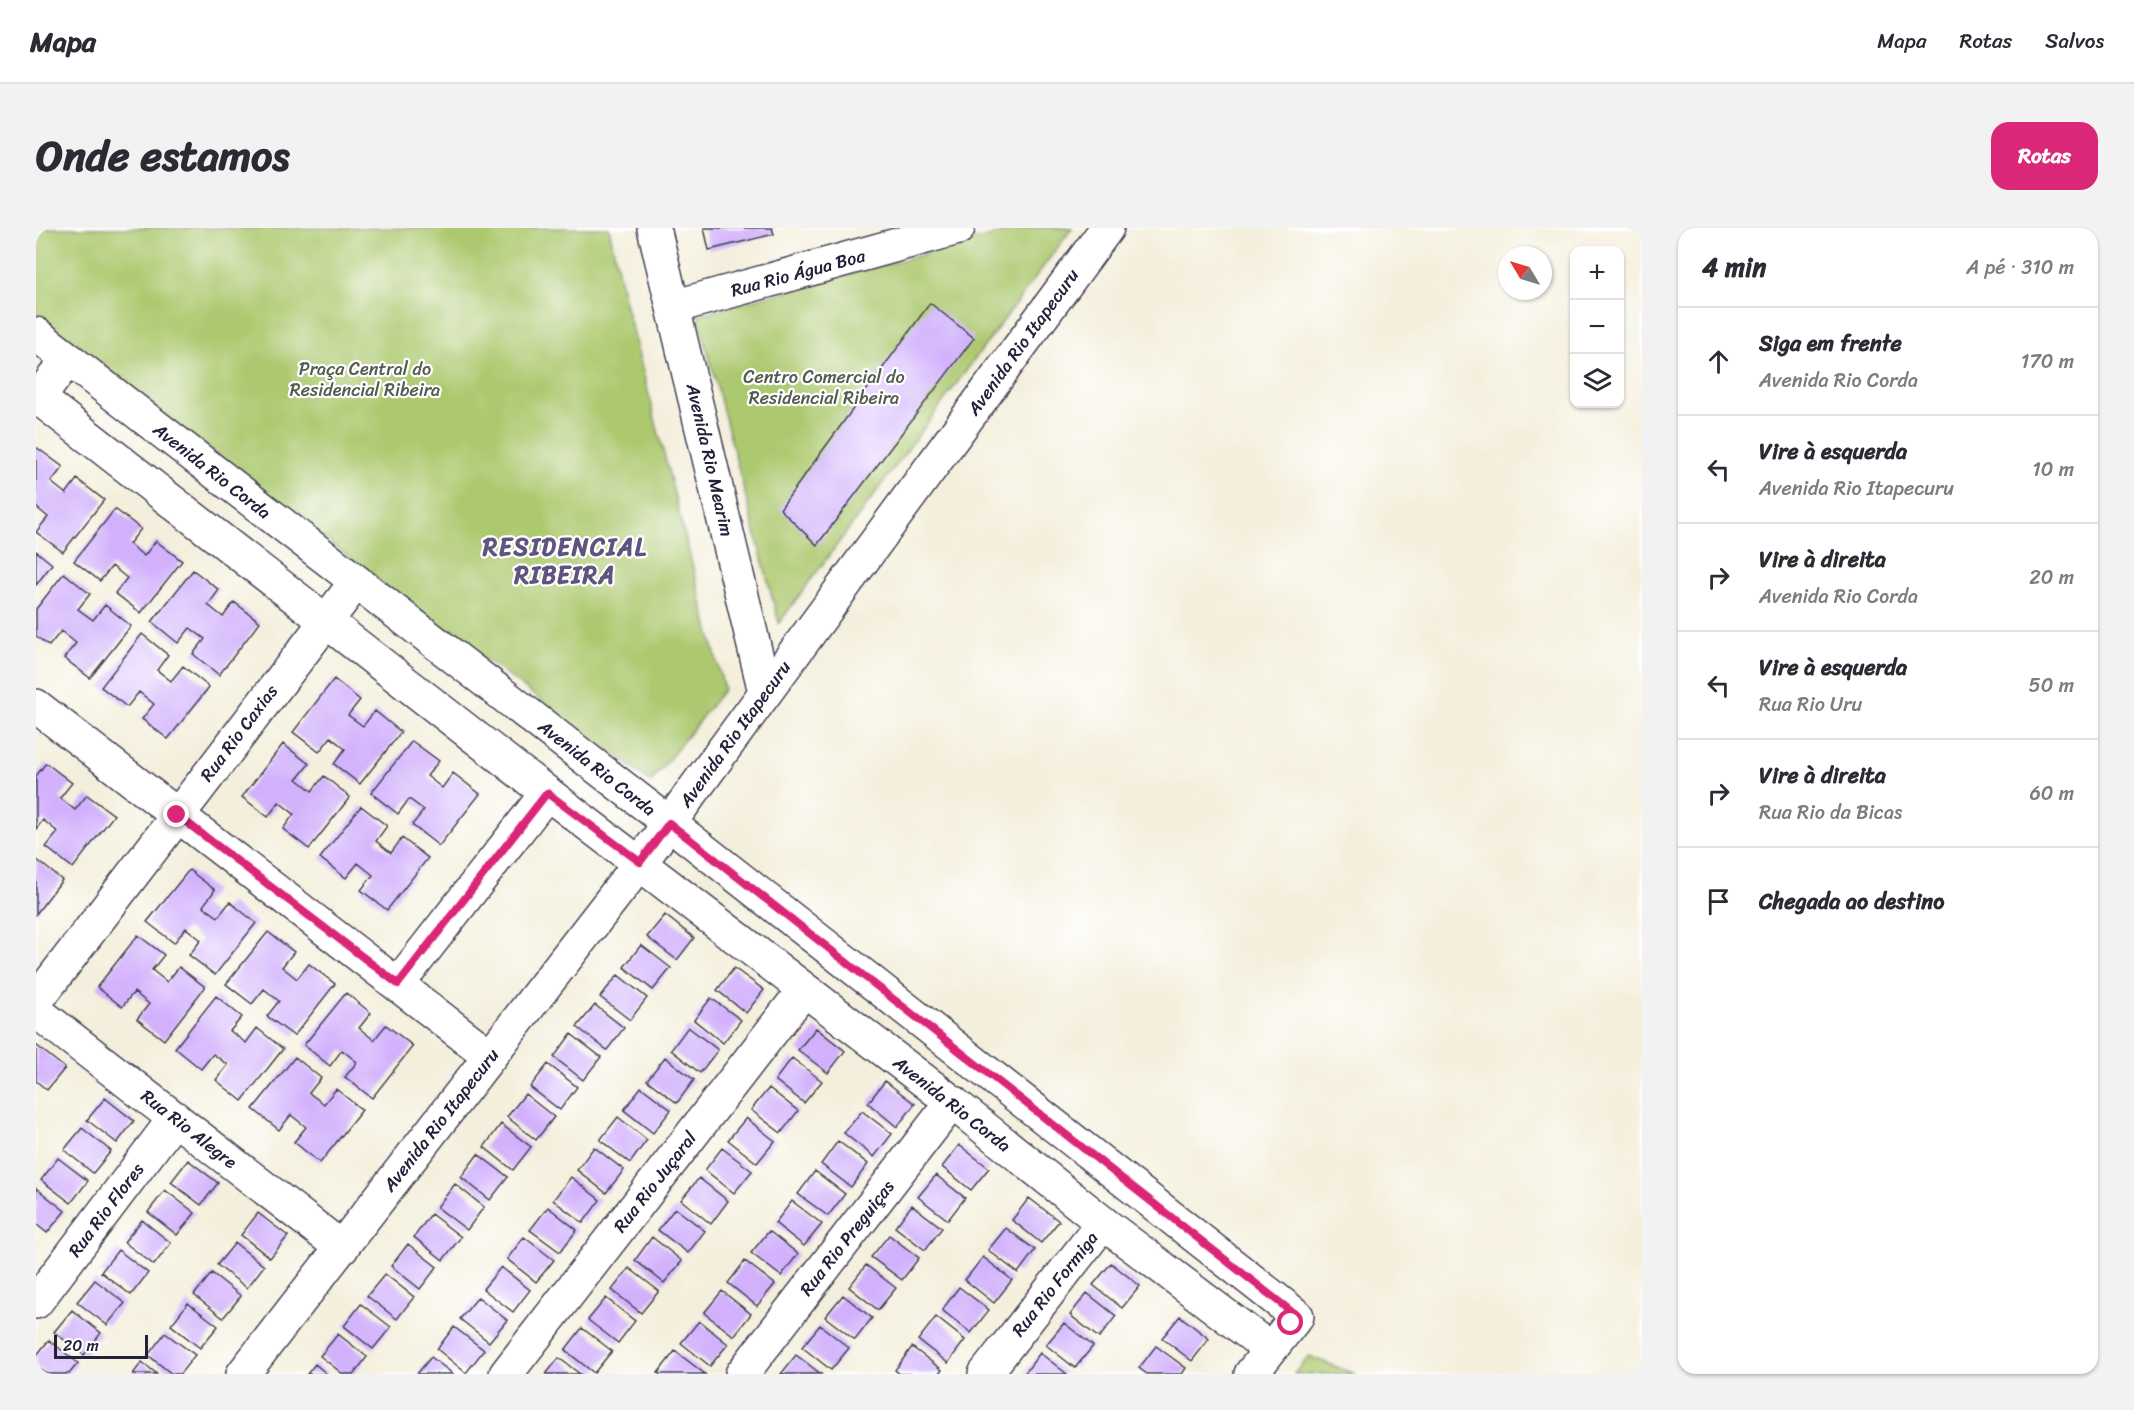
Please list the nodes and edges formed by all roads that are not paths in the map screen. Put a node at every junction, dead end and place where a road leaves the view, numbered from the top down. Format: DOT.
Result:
graph roads {
  1 [pos="654,228"];
  2 [pos="958,228"];
  3 [pos="1107,228"];
  4 [pos="910,235"];
  5 [pos="673,307"];
  6 [pos="36,334"];
  7 [pos="68,359"];
  8 [pos="37,398"];
  9 [pos="356,582"];
  10 [pos="325,621"];
  11 [pos="765,692"];
  12 [pos="36,706"];
  13 [pos="547,793"];
  14 [pos="177,815"];
  15 [pos="669,823"];
  16 [pos="640,862"];
  17 [pos="398,984"];
  18 [pos="804,990"];
  19 [pos="36,1001"];
  20 [pos="36,1011"];
  21 [pos="490,1056"];
  22 [pos="952,1102"];
  23 [pos="175,1118"];
  24 [pos="1103,1223"];
  25 [pos="342,1248"];
  26 [pos="36,1302"];
  27 [pos="1261,1362"];
  28 [pos="243,1374"];
  29 [pos="506,1374"];
  30 [pos="742,1374"];
  31 [pos="985,1374"];
  1 -- 5 [label="street, Avenida Rio Mearim"];
  2 -- 4 [label="street, Rua Rio Água Boa"];
  3 -- 11 [label="street, Avenida Rio Itapecuru"];
  4 -- 5 [label="street, Rua Rio Água Boa"];
  5 -- 11 [label="street, Avenida Rio Mearim"];
  6 -- 7 [label="street, Avenida Rio Corda"];
  7 -- 8 [label="street"];
  7 -- 9 [label="street, Avenida Rio Corda"];
  8 -- 10 [label="street, Avenida Rio Corda"];
  9 -- 10 [label="street, Rua Rio Caxias"];
  9 -- 15 [label="street, Avenida Rio Corda"];
  10 -- 13 [label="street, Avenida Rio Corda"];
  10 -- 14 [label="street, Rua Rio Caxias"];
  11 -- 15 [label="street, Avenida Rio Itapecuru"];
  12 -- 14 [label="street"];
  13 -- 16 [label="street, Avenida Rio Corda"];
  13 -- 17 [label="street"];
  14 -- 17 [label="street"];
  14 -- 19 [label="street, Rua Rio Caxias"];
  15 -- 16 [label="street, Avenida Rio Itapecuru"];
  15 -- 27 [label="street, Avenida Rio Corda"];
  16 -- 18 [label="street, Avenida Rio Corda"];
  16 -- 21 [label="street, Avenida Rio Itapecuru"];
  17 -- 21 [label="street"];
  18 -- 22 [label="street, Avenida Rio Corda"];
  18 -- 29 [label="street, Rua Rio Juçaral"];
  20 -- 23 [label="street, Rua Rio Alegre"];
  21 -- 25 [label="street, Avenida Rio Itapecuru"];
  22 -- 24 [label="street, Avenida Rio Corda"];
  22 -- 30 [label="street, Rua Rio Preguiças"];
  23 -- 25 [label="street, Rua Rio Alegre"];
  23 -- 26 [label="street, Rua Rio Flores"];
  24 -- 27 [label="street, Avenida Rio Corda"];
  24 -- 31 [label="street, Rua Rio Formiga"];
  25 -- 28 [label="street, Avenida Rio Itapecuru"];
}
